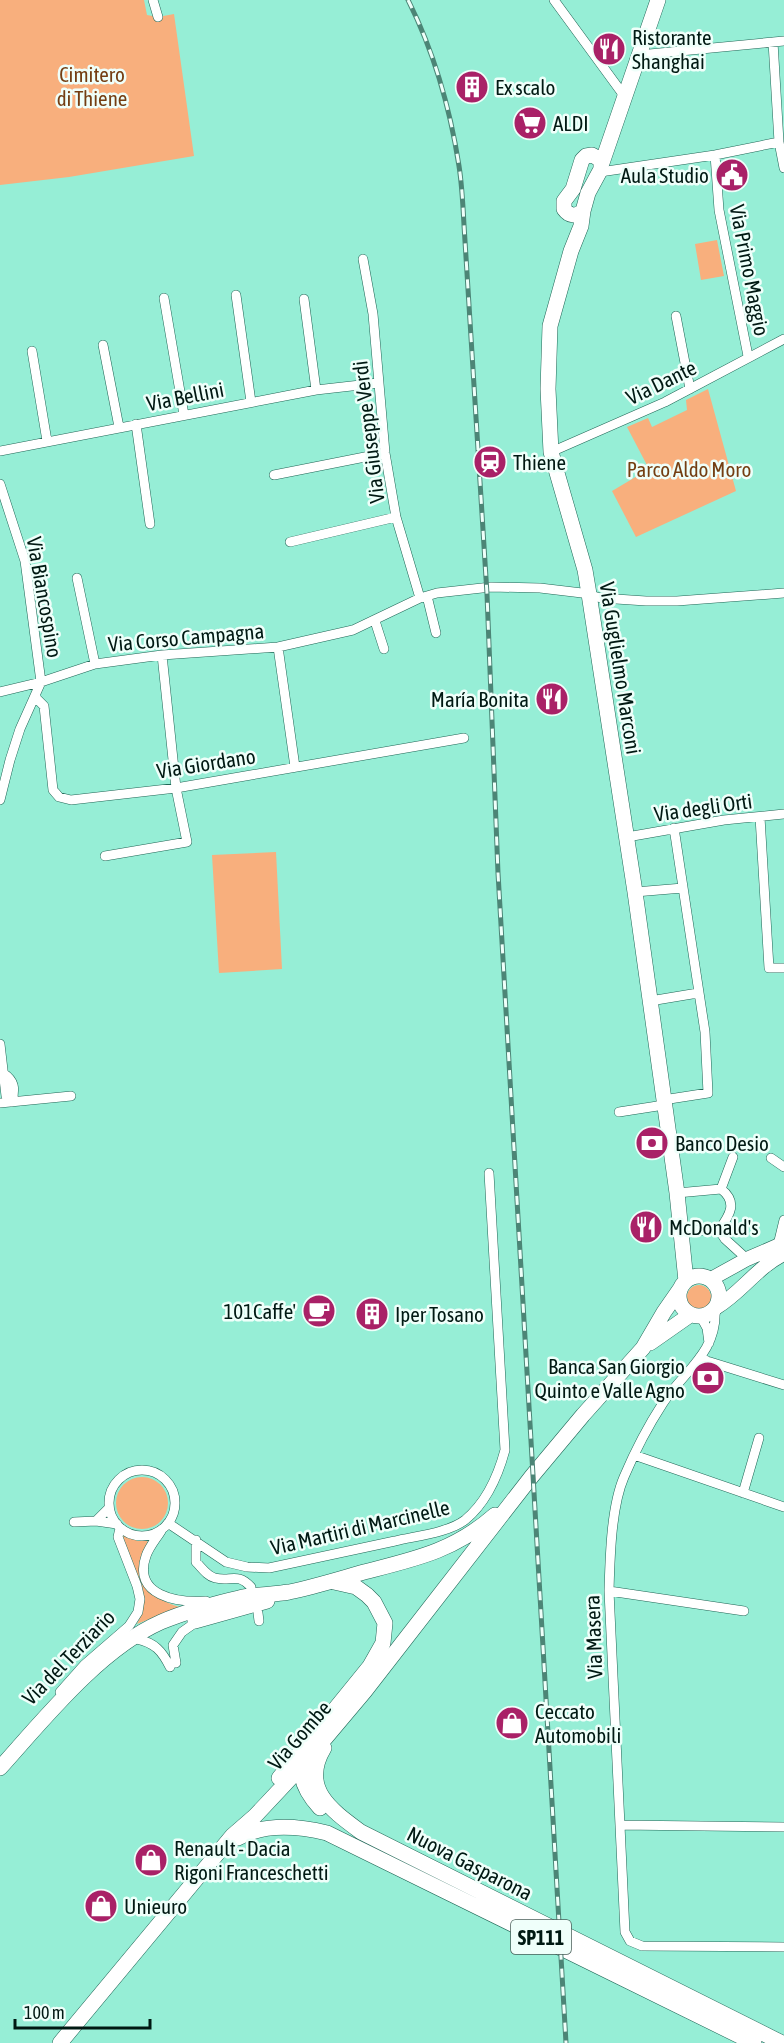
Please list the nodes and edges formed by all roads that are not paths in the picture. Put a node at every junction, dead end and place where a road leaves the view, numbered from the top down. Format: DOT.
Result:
graph roads {
  1 [pos="153,0"];
  2 [pos="554,0"];
  3 [pos="658,0"];
  4 [pos="158,17"];
  5 [pos="784,41"];
  6 [pos="773,42"];
  7 [pos="639,55"];
  8 [pos="625,97"];
  9 [pos="778,142"];
  10 [pos="715,155"];
  11 [pos="598,164"];
  12 [pos="784,168"];
  13 [pos="575,212"];
  14 [pos="363,259"];
  15 [pos="236,295"];
  16 [pos="164,298"];
  17 [pos="304,299"];
  18 [pos="676,316"];
  19 [pos="784,339"];
  20 [pos="103,345"];
  21 [pos="32,351"];
  22 [pos="748,356"];
  23 [pos="378,383"];
  24 [pos="690,389"];
  25 [pos="316,390"];
  26 [pos="251,402"];
  27 [pos="184,415"];
  28 [pos="136,424"];
  29 [pos="119,427"];
  30 [pos="47,441"];
  31 [pos="0,451"];
  32 [pos="551,452"];
  33 [pos="385,453"];
  34 [pos="274,475"];
  35 [pos="0,484"];
  36 [pos="396,518"];
  37 [pos="150,524"];
  38 [pos="290,542"];
  39 [pos="77,578"];
  40 [pos="784,593"];
  41 [pos="589,594"];
  42 [pos="424,597"];
  43 [pos="375,621"];
  44 [pos="436,633"];
  45 [pos="278,646"];
  46 [pos="384,649"];
  47 [pos="162,655"];
  48 [pos="95,664"];
  49 [pos="41,682"];
  50 [pos="0,692"];
  51 [pos="35,697"];
  52 [pos="464,738"];
  53 [pos="295,767"];
  54 [pos="176,788"];
  55 [pos="0,800"];
  56 [pos="784,814"];
  57 [pos="760,817"];
  58 [pos="674,828"];
  59 [pos="627,837"];
  60 [pos="105,856"];
  61 [pos="683,888"];
  62 [pos="635,892"];
  63 [pos="784,968"];
  64 [pos="698,993"];
  65 [pos="650,1001"];
  66 [pos="0,1044"];
  67 [pos="71,1096"];
  68 [pos="12,1102"];
  69 [pos="664,1102"];
  70 [pos="0,1103"];
  71 [pos="619,1112"];
  72 [pos="733,1157"];
  73 [pos="771,1158"];
  74 [pos="784,1167"];
  75 [pos="489,1173"];
  76 [pos="720,1189"];
  77 [pos="676,1193"];
  78 [pos="784,1220"];
  79 [pos="719,1230"];
  80 [pos="681,1234"];
  81 [pos="782,1247"];
  82 [pos="743,1261"];
  83 [pos="765,1265"];
  84 [pos="707,1278"];
  85 [pos="683,1285"];
  86 [pos="664,1312"];
  87 [pos="706,1312"];
  88 [pos="709,1344"];
  89 [pos="643,1348"];
  90 [pos="700,1357"];
  91 [pos="784,1385"];
  92 [pos="759,1438"];
  93 [pos="634,1455"];
  94 [pos="529,1480"];
  95 [pos="743,1493"];
  96 [pos="514,1499"];
  97 [pos="784,1507"];
  98 [pos="109,1508"];
  99 [pos="96,1521"];
  100 [pos="74,1522"];
  101 [pos="118,1526"];
  102 [pos="165,1526"];
  103 [pos="196,1540"];
  104 [pos="332,1582"];
  105 [pos="251,1587"];
  106 [pos="609,1591"];
  107 [pos="286,1592"];
  108 [pos="367,1595"];
  109 [pos="238,1598"];
  110 [pos="744,1611"];
  111 [pos="199,1620"];
  112 [pos="131,1641"];
  113 [pos="394,1655"];
  114 [pos="365,1691"];
  115 [pos="319,1729"];
  116 [pos="18,1746"];
  117 [pos="301,1767"];
  118 [pos="0,1768"];
  119 [pos="620,1825"];
  120 [pos="784,1827"];
  121 [pos="361,1832"];
  122 [pos="228,1841"];
  123 [pos="784,1947"];
  124 [pos="89,2007"];
  125 [pos="60,2043"];
  126 [pos="71,2043"];
  127 [pos="754,2043"];
  128 [pos="782,2043"];
  1 -- 4 [label="street"];
  2 -- 8 [label="street"];
  3 -- 7 [label="main road"];
  5 -- 6 [label="street"];
  6 -- 7 [label="street"];
  6 -- 9 [label="street"];
  7 -- 8 [label="main road"];
  8 -- 11 [label="main road"];
  9 -- 10 [label="street"];
  9 -- 12 [label="street"];
  10 -- 11 [label="street"];
  10 -- 22 [label="street, Via Primo Maggio"];
  11 -- 13 [label="main road"];
  11 -- 13 [label="main road"];
  13 -- 32 [label="main road, Via Guglielmo Marconi"];
  14 -- 23 [label="street, Via Giuseppe Verdi"];
  15 -- 26 [label="street"];
  16 -- 27 [label="street"];
  17 -- 25 [label="street"];
  18 -- 24 [label="street"];
  19 -- 22 [label="street, Via Dante"];
  20 -- 29 [label="street"];
  21 -- 30 [label="street"];
  22 -- 24 [label="street, Via Dante"];
  23 -- 25 [label="street, Via Bellini"];
  23 -- 33 [label="street, Via Giuseppe Verdi"];
  24 -- 32 [label="street, Via Dante"];
  25 -- 26 [label="street, Via Bellini"];
  26 -- 27 [label="street, Via Bellini"];
  27 -- 28 [label="street, Via Bellini"];
  28 -- 29 [label="street, Via Bellini"];
  28 -- 37 [label="street"];
  29 -- 30 [label="street, Via Bellini"];
  30 -- 31 [label="street, Via Bellini"];
  32 -- 41 [label="main road, Via Guglielmo Marconi"];
  33 -- 34 [label="street"];
  33 -- 36 [label="street, Via Giuseppe Verdi"];
  35 -- 49 [label="street, Via Biancospino"];
  36 -- 38 [label="street"];
  36 -- 42 [label="street, Via Giuseppe Verdi"];
  39 -- 48 [label="street"];
  40 -- 41 [label="street, Via Corso Campagna"];
  41 -- 42 [label="street, Via Corso Campagna"];
  41 -- 59 [label="main road, Via Guglielmo Marconi"];
  42 -- 43 [label="street, Via Corso Campagna"];
  42 -- 44 [label="street"];
  43 -- 45 [label="street, Via Corso Campagna"];
  43 -- 46 [label="street"];
  45 -- 47 [label="street, Via Corso Campagna"];
  45 -- 53 [label="street"];
  47 -- 48 [label="street, Via Corso Campagna"];
  47 -- 54 [label="street"];
  48 -- 49 [label="street, Via Corso Campagna"];
  49 -- 50 [label="street, Via Corso Campagna"];
  49 -- 51 [label="street"];
  51 -- 54 [label="street, Via Giordano"];
  51 -- 55 [label="street"];
  52 -- 53 [label="street, Via Giordano"];
  53 -- 54 [label="street, Via Giordano"];
  54 -- 60 [label="street"];
  56 -- 57 [label="street, Via degli Orti"];
  57 -- 58 [label="street, Via degli Orti"];
  57 -- 63 [label="street"];
  58 -- 59 [label="street, Via degli Orti"];
  58 -- 61 [label="street"];
  59 -- 62 [label="main road, Via Guglielmo Marconi"];
  61 -- 62 [label="street"];
  61 -- 64 [label="street"];
  62 -- 65 [label="main road, Via Guglielmo Marconi"];
  64 -- 65 [label="street"];
  64 -- 69 [label="street"];
  65 -- 69 [label="main road, Via Guglielmo Marconi"];
  66 -- 68 [label="street"];
  67 -- 68 [label="street"];
  68 -- 70 [label="street"];
  69 -- 71 [label="street"];
  69 -- 77 [label="main road, Via Guglielmo Marconi"];
  72 -- 76 [label="street"];
  73 -- 74 [label="street"];
  75 -- 103 [label="street, Via Martiri di Marcinelle"];
  76 -- 77 [label="street"];
  76 -- 79 [label="street"];
  77 -- 80 [label="main road, Via Guglielmo Marconi"];
  78 -- 81 [label="street"];
  79 -- 80 [label="street"];
  79 -- 82 [label="street"];
  80 -- 84 [label="main road, Via Guglielmo Marconi"];
  80 -- 85 [label="main road, Via Guglielmo Marconi"];
  80 -- 86 [label="main road, Via Guglielmo Marconi"];
  81 -- 82 [label="main road"];
  81 -- 83 [label="main road"];
  82 -- 83 [label="street"];
  82 -- 84 [label="main road"];
  83 -- 87 [label="main road"];
  84 -- 85 [label="main road"];
  84 -- 87 [label="main road, Via Guglielmo Marconi"];
  85 -- 86 [label="main road, Via Guglielmo Marconi"];
  85 -- 87 [label="main road, Via Guglielmo Marconi"];
  86 -- 89 [label="main road, Via Guglielmo Marconi"];
  87 -- 88 [label="street"];
  87 -- 88 [label="street, Via Masera"];
  87 -- 89 [label="main road, Via Guglielmo Marconi"];
  88 -- 90 [label="street, Via Masera"];
  89 -- 94 [label="main road, Via Guglielmo Marconi"];
  90 -- 91 [label="street"];
  90 -- 93 [label="street, Via Masera"];
  92 -- 95 [label="street"];
  93 -- 95 [label="street"];
  93 -- 106 [label="street, Via Masera"];
  94 -- 96 [label="main road, Via Gombe"];
  95 -- 97 [label="street"];
  96 -- 104 [label="main road, Via del Terziario"];
  96 -- 113 [label="main road, Via Gombe"];
  98 -- 99 [label="street"];
  98 -- 101 [label="street"];
  98 -- 102 [label="street"];
  99 -- 100 [label="street"];
  99 -- 101 [label="street"];
  101 -- 102 [label="street"];
  101 -- 116 [label="street, Via del Terziario"];
  102 -- 103 [label="street, Via Martiri di Marcinelle"];
  102 -- 109 [label="street, Via del Terziario"];
  103 -- 105 [label="street"];
  104 -- 107 [label="main road, Via del Terziario"];
  104 -- 108 [label="main road"];
  106 -- 110 [label="street"];
  106 -- 119 [label="street, Via Masera"];
  107 -- 109 [label="main road, Via del Terziario"];
  107 -- 111 [label="main road, Via del Terziario"];
  108 -- 113 [label="main road"];
  108 -- 115 [label="main road"];
  109 -- 112 [label="main road, Via del Terziario"];
  111 -- 112 [label="main road, Via del Terziario"];
  111 -- 112 [label="street"];
  112 -- 116 [label="main road, Via del Terziario"];
  113 -- 114 [label="main road, Via Gombe"];
  114 -- 117 [label="main road, Via Gombe"];
  114 -- 121 [label="main road, Nuova Gasparona / SP111"];
  115 -- 117 [label="main road"];
  115 -- 122 [label="main road"];
  116 -- 118 [label="main road, Via del Terziario"];
  117 -- 121 [label="main road, SP111"];
  117 -- 122 [label="main road, Via Gombe"];
  119 -- 120 [label="street"];
  119 -- 123 [label="street, Via Masera"];
  121 -- 128 [label="main road, Nuova Gasparona / SP111"];
  122 -- 124 [label="main road, Via Gombe"];
  122 -- 127 [label="main road, Nuova Gasparona / SP111"];
  124 -- 125 [label="main road, Via Gombe"];
  124 -- 126 [label="main road, Via Gombe"];
}
